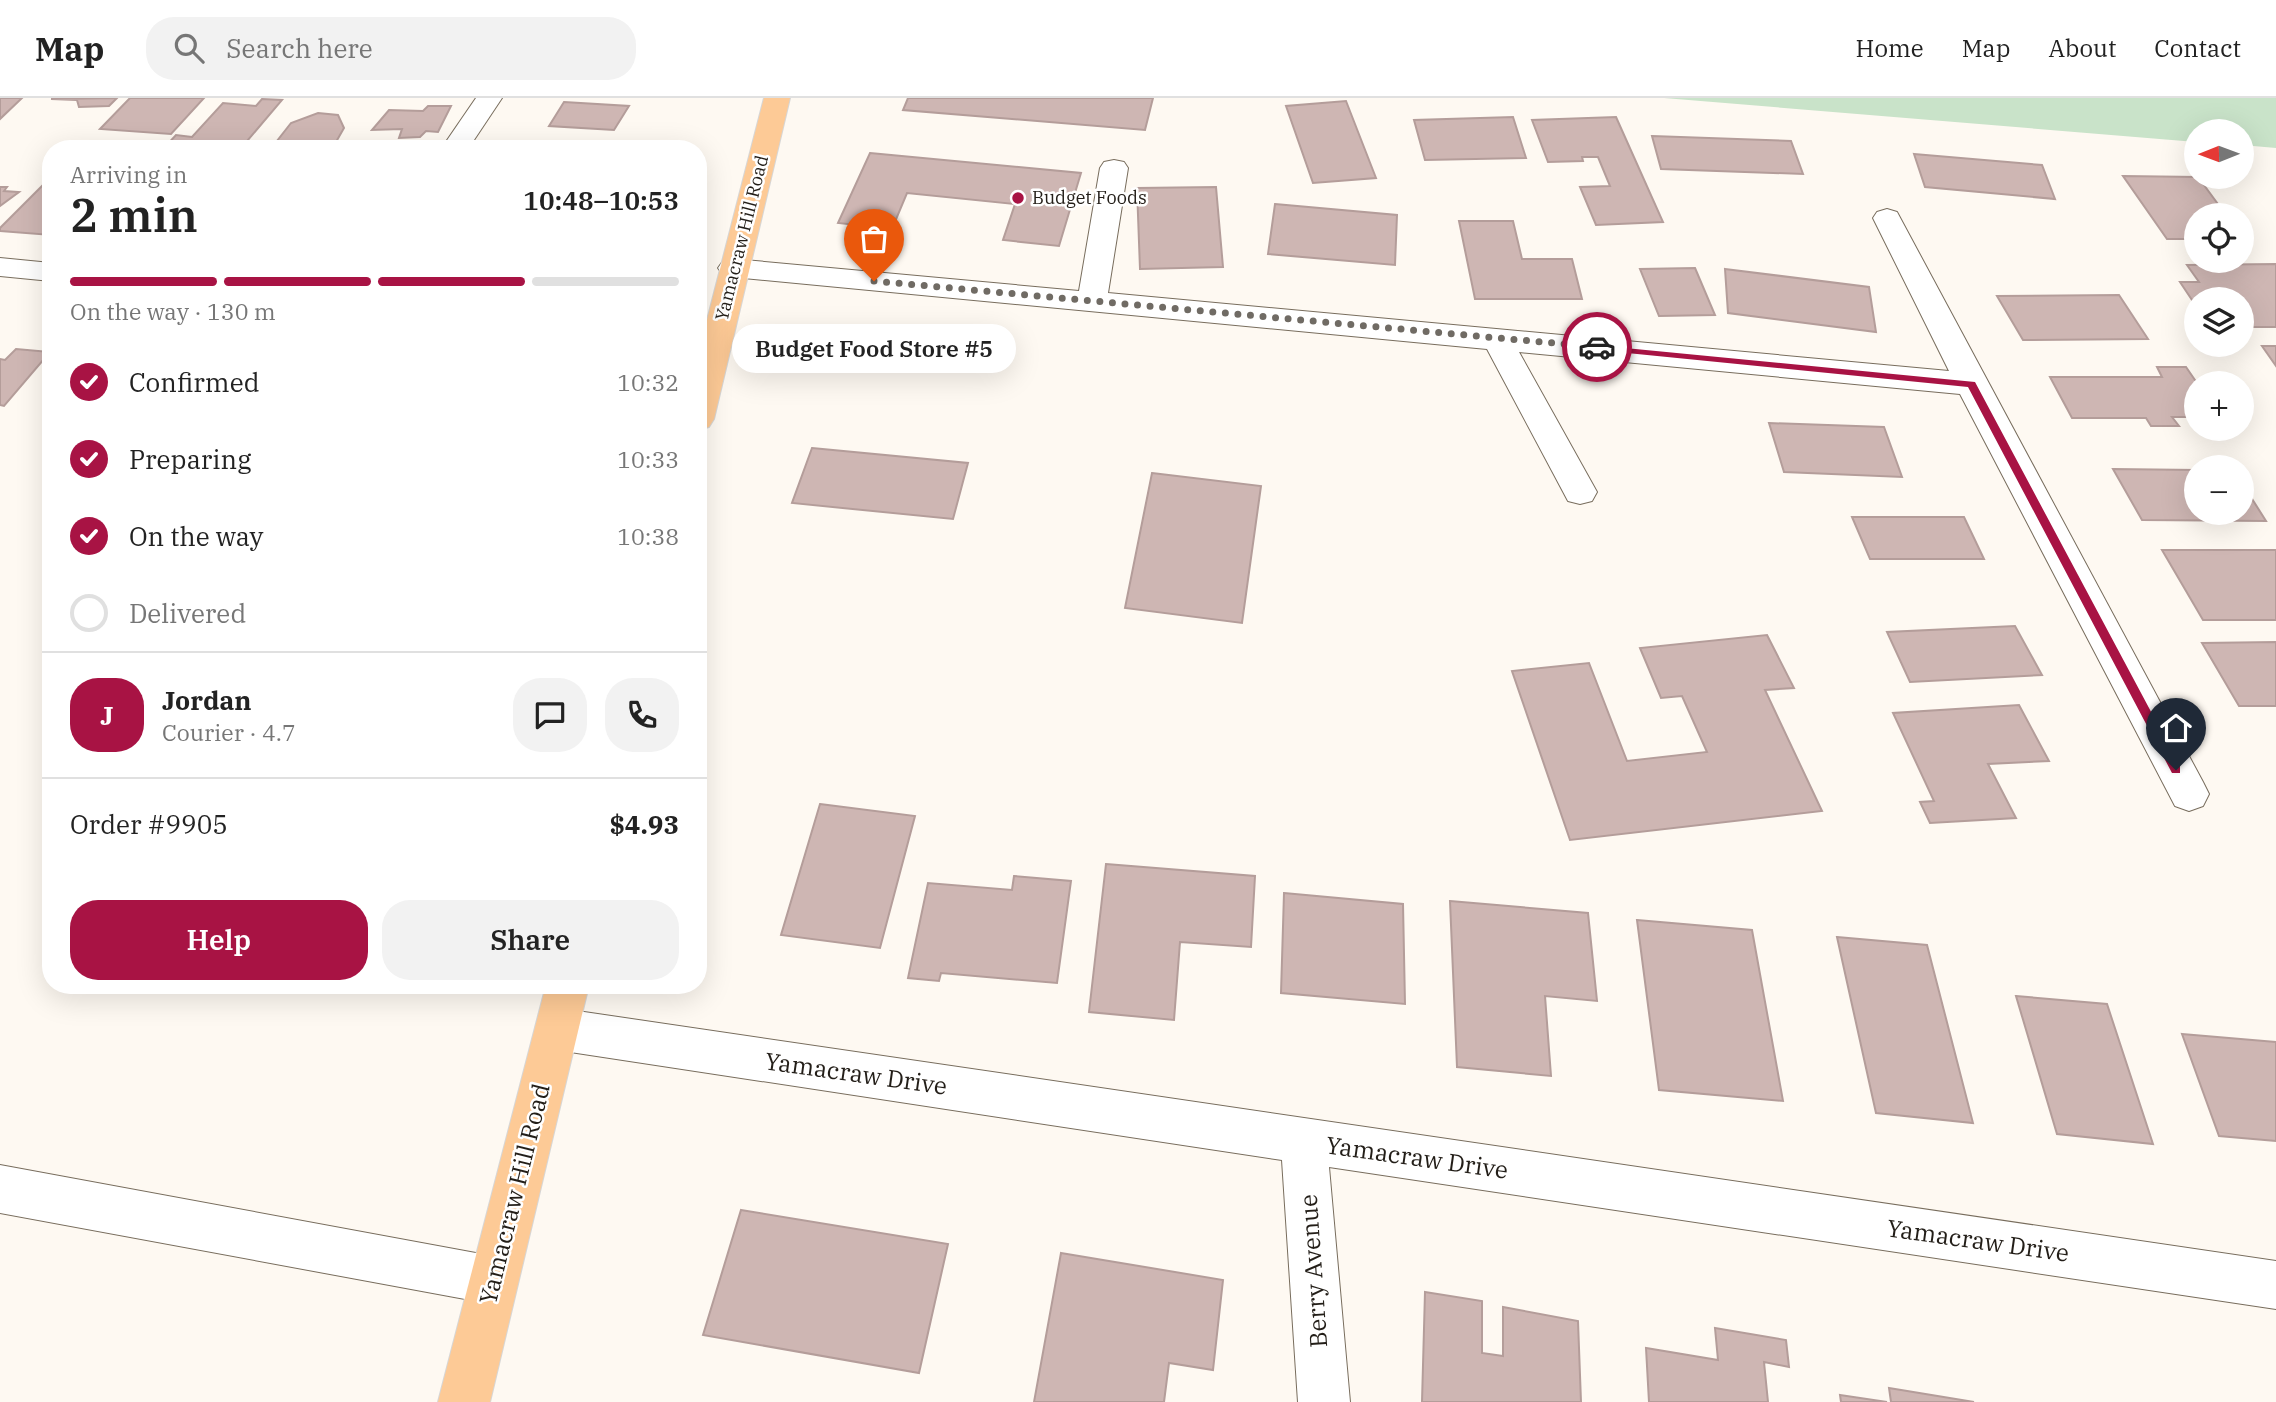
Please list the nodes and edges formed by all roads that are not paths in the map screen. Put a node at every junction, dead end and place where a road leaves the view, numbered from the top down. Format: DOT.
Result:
graph roads {
  1 [pos="489,98"];
  2 [pos="777,98"];
  3 [pos="460,140"];
  4 [pos="1114,168"];
  5 [pos="1887,218"];
  6 [pos="0,267"];
  7 [pos="733,268"];
  8 [pos="42,271"];
  9 [pos="1092,301"];
  10 [pos="1496,338"];
  11 [pos="707,380"];
  12 [pos="1972,384"];
  13 [pos="1580,492"];
  14 [pos="2189,794"];
  15 [pos="566,994"];
  16 [pos="557,1030"];
  17 [pos="1304,1141"];
  18 [pos="0,1189"];
  19 [pos="492,1280"];
  20 [pos="2276,1285"];
  21 [pos="464,1402"];
  22 [pos="1324,1402"];
  1 -- 3 [label="street"];
  2 -- 7 [label="main road, Yamacraw Hill Road"];
  4 -- 9 [label="street"];
  5 -- 12 [label="street"];
  6 -- 8 [label="street"];
  7 -- 9 [label="street"];
  7 -- 11 [label="main road, Yamacraw Hill Road"];
  9 -- 10 [label="street"];
  10 -- 12 [label="street"];
  10 -- 13 [label="street"];
  12 -- 14 [label="street"];
  15 -- 16 [label="main road, Yamacraw Hill Road"];
  16 -- 17 [label="street, Yamacraw Drive"];
  16 -- 19 [label="main road, Yamacraw Hill Road"];
  17 -- 20 [label="street, Yamacraw Drive"];
  17 -- 22 [label="street, Berry Avenue"];
  18 -- 19 [label="street"];
  19 -- 21 [label="main road, Yamacraw Hill Road"];
}
